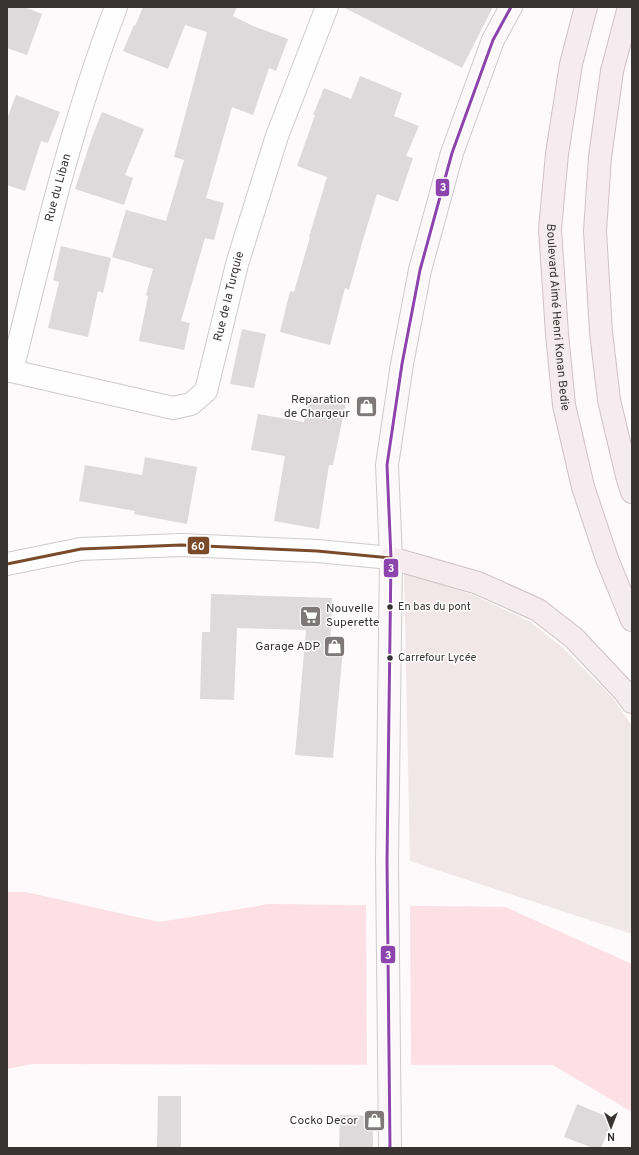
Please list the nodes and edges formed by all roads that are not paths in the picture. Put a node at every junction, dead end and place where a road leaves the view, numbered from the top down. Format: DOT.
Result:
graph roads {
  1 [pos="116,7"];
  2 [pos="328,7"];
  3 [pos="586,7"];
  4 [pos="619,7"];
  5 [pos="629,7"];
  6 [pos="514,8"];
  7 [pos="632,12"];
  8 [pos="10,371"];
  9 [pos="632,492"];
  10 [pos="391,558"];
  11 [pos="7,564"];
  12 [pos="632,620"];
  13 [pos="632,702"];
  14 [pos="390,1148"];
  1 -- 8 [label="street, Rue du Liban"];
  2 -- 8 [label="street, Rue de la Turquie"];
  3 -- 12 [label="highway, Boulevard Aimé Henri Konan Bedie"];
  4 -- 7 [label="street"];
  5 -- 9 [label="highway, bridge"];
  6 -- 10 [label="street"];
  10 -- 11 [label="street"];
  10 -- 13 [label="highway"];
  10 -- 14 [label="street"];
}
